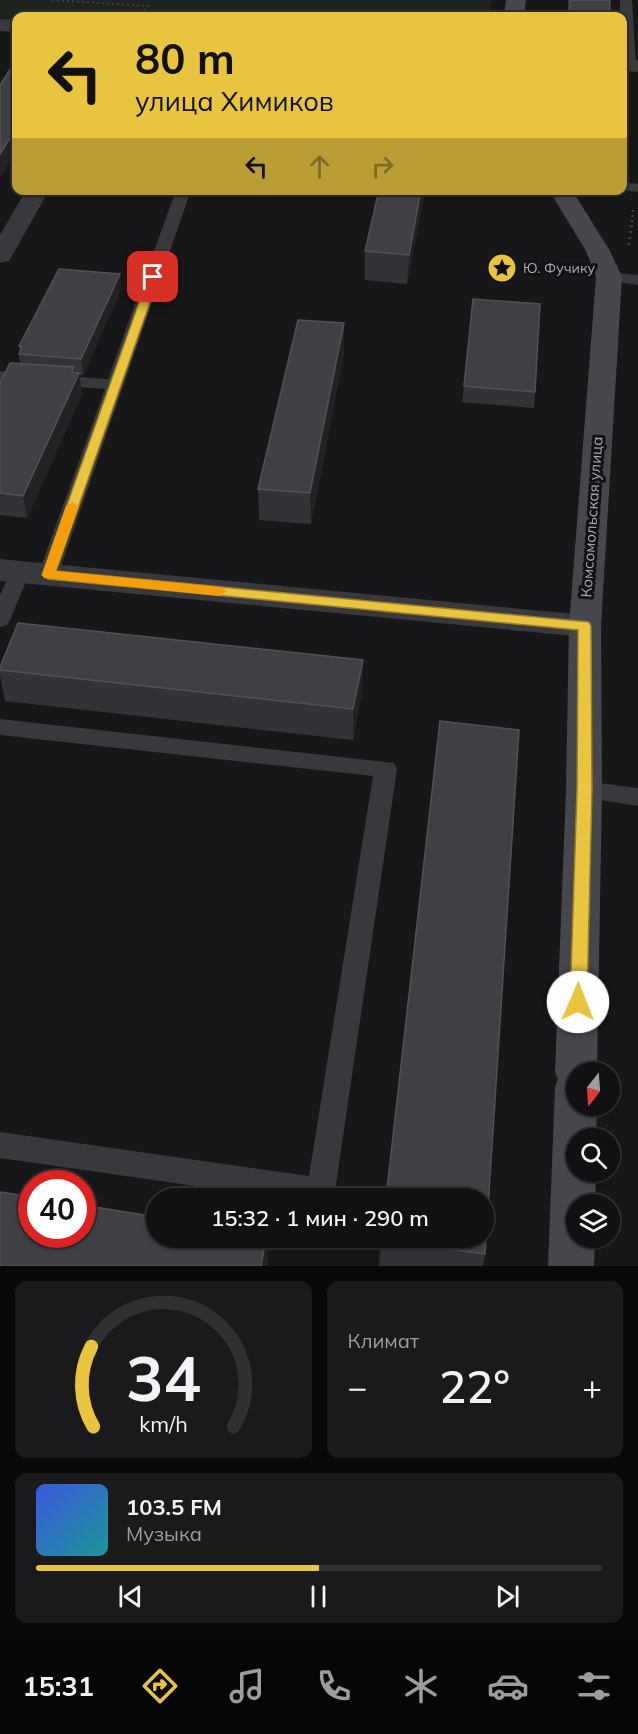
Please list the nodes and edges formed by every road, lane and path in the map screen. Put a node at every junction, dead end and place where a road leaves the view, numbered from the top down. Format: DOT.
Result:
graph roads {
  1 [pos="52,0"];
  2 [pos="143,12"];
  3 [pos="627,16"];
  4 [pos="630,66"];
  5 [pos="632,187"];
  6 [pos="35,195"];
  7 [pos="182,195"];
  8 [pos="563,195"];
  9 [pos="0,256"];
  10 [pos="624,278"];
  11 [pos="0,376"];
  12 [pos="115,385"];
  13 [pos="23,572"];
  14 [pos="0,620"];
  15 [pos="585,626"];
  16 [pos="0,727"];
  17 [pos="584,790"];
  18 [pos="638,797"];
  19 [pos="576,1062"];
  20 [pos="575,1116"];
  21 [pos="0,1145"];
  22 [pos="571,1266"];
  1 -- 2 [label="path"];
  3 -- 4 [label="lane"];
  5 -- 10 [label="path"];
  6 -- 9 [label="street"];
  7 -- 12 [label="lane"];
  8 -- 10 [label="street, Комсомольская улица"];
  10 -- 15 [label="street, Комсомольская улица"];
  11 -- 12 [label="lane"];
  12 -- 13 [label="lane"];
  13 -- 14 [label="lane"];
  13 -- 15 [label="street"];
  15 -- 17 [label="street, Комсомольская улица"];
  16 -- 21 [label="lane"];
  17 -- 18 [label="lane"];
  17 -- 19 [label="street, Комсомольская улица"];
  20 -- 22 [label="street"];
}
